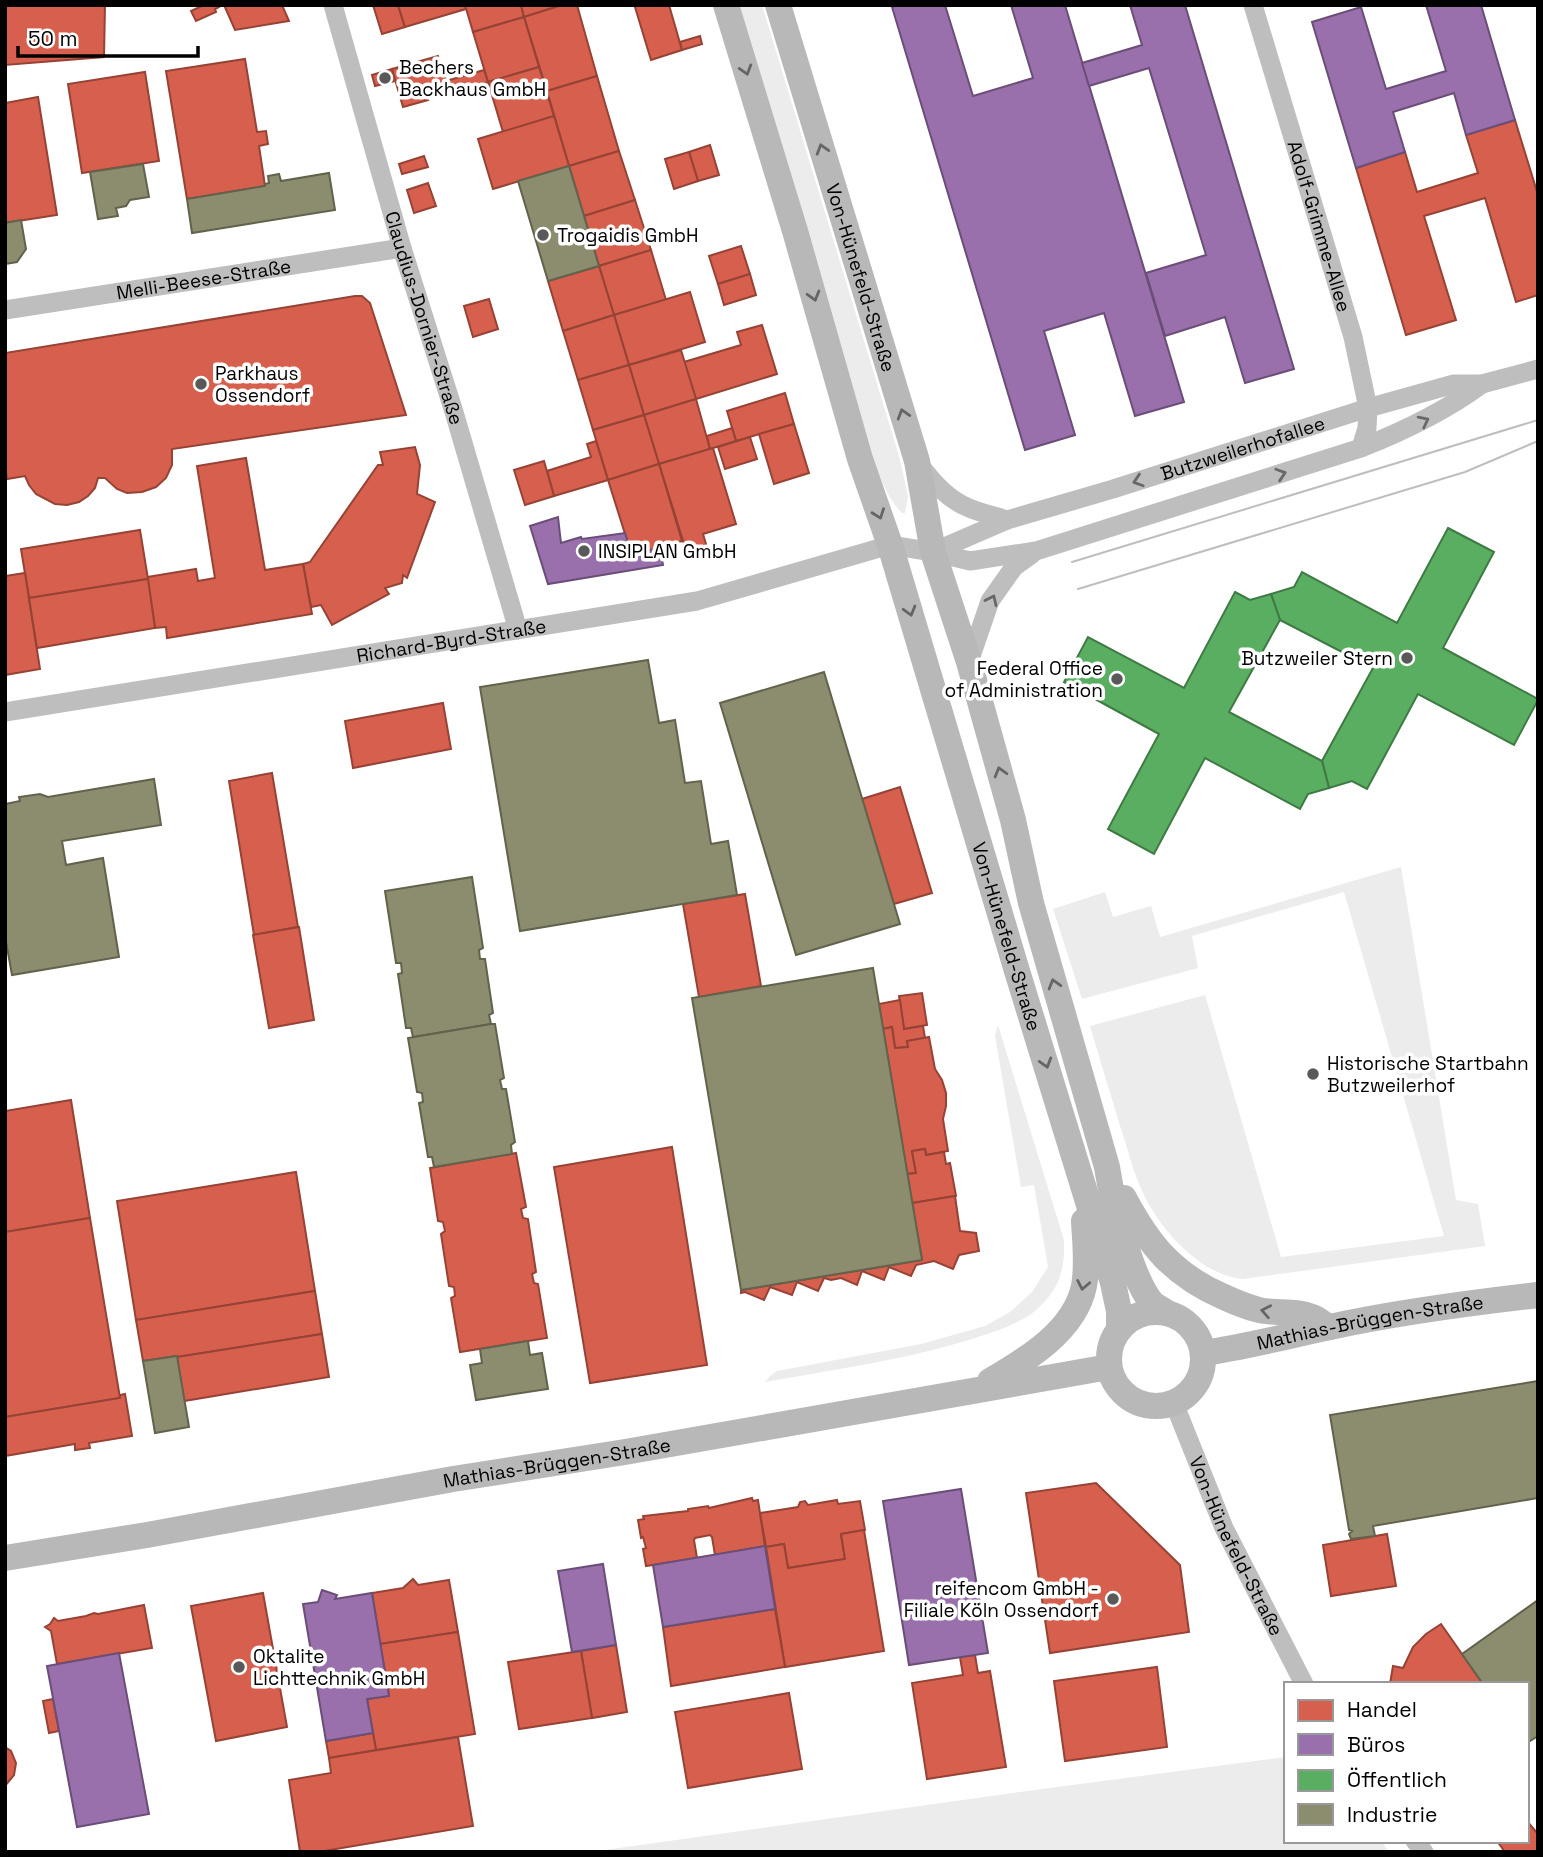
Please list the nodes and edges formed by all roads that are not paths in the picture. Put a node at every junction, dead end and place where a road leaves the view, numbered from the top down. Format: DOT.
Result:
graph roads {
  1 [pos="332,5"];
  2 [pos="726,5"];
  3 [pos="778,5"];
  4 [pos="1253,5"];
  5 [pos="402,248"];
  6 [pos="5,310"];
  7 [pos="1538,369"];
  8 [pos="1482,384"];
  9 [pos="1368,408"];
  10 [pos="1361,448"];
  11 [pos="917,461"];
  12 [pos="1007,520"];
  13 [pos="890,545"];
  14 [pos="1036,551"];
  15 [pos="933,552"];
  16 [pos="518,631"];
  17 [pos="969,662"];
  18 [pos="5,712"];
  19 [pos="1071,1145"];
  20 [pos="1107,1167"];
  21 [pos="1538,1295"];
  22 [pos="1167,1313"];
  23 [pos="1330,1327"];
  24 [pos="1119,1329"];
  25 [pos="1203,1353"];
  26 [pos="1109,1367"];
  27 [pos="965,1391"];
  28 [pos="1174,1403"];
  29 [pos="5,1558"];
  30 [pos="1303,1682"];
  1 -- 5 [label="street, Claudius-Dornier-Straße"];
  2 -- 13 [label="street, Von-Hünefeld-Straße, one-way"];
  11 -- 3 [label="street, Von-Hünefeld-Straße, one-way"];
  4 -- 9 [label="street, Adolf-Grimme-Allee"];
  5 -- 6 [label="street, Melli-Beese-Straße"];
  5 -- 16 [label="street, Claudius-Dornier-Straße"];
  7 -- 8 [label="street, Butzweilerhofallee"];
  8 -- 9 [label="street, Butzweilerhofallee"];
  10 -- 8 [label="street, Butzweilerhofallee, one-way"];
  9 -- 10 [label="street, Adolf-Grimme-Allee"];
  9 -- 12 [label="street, Butzweilerhofallee, one-way"];
  14 -- 10 [label="street, Butzweilerhofallee, one-way"];
  11 -- 12 [label="street"];
  11 -- 15 [label="street, Von-Hünefeld-Straße"];
  12 -- 15 [label="street, Butzweilerhofallee"];
  13 -- 15 [label="street"];
  13 -- 16 [label="street, Richard-Byrd-Straße"];
  13 -- 19 [label="street, Von-Hünefeld-Straße, one-way"];
  14 -- 15 [label="street, Butzweilerhofallee"];
  17 -- 14 [label="street, Butzweilerhofallee, one-way"];
  15 -- 17 [label="street, Von-Hünefeld-Straße"];
  16 -- 18 [label="street, Richard-Byrd-Straße"];
  20 -- 17 [label="street, Von-Hünefeld-Straße, one-way"];
  19 -- 24 [label="street, Von-Hünefeld-Straße"];
  19 -- 27 [label="street, one-way"];
  20 -- 22 [label="street, Von-Hünefeld-Straße"];
  23 -- 20 [label="street, one-way"];
  21 -- 23 [label="street, Mathias-Brüggen-Straße"];
  22 -- 24 [label="street"];
  22 -- 25 [label="street"];
  23 -- 25 [label="street, Mathias-Brüggen-Straße"];
  24 -- 26 [label="street"];
  25 -- 28 [label="street"];
  26 -- 27 [label="street, Mathias-Brüggen-Straße"];
  26 -- 28 [label="street"];
  27 -- 29 [label="street, Mathias-Brüggen-Straße"];
  28 -- 30 [label="street, Von-Hünefeld-Straße"];
}
